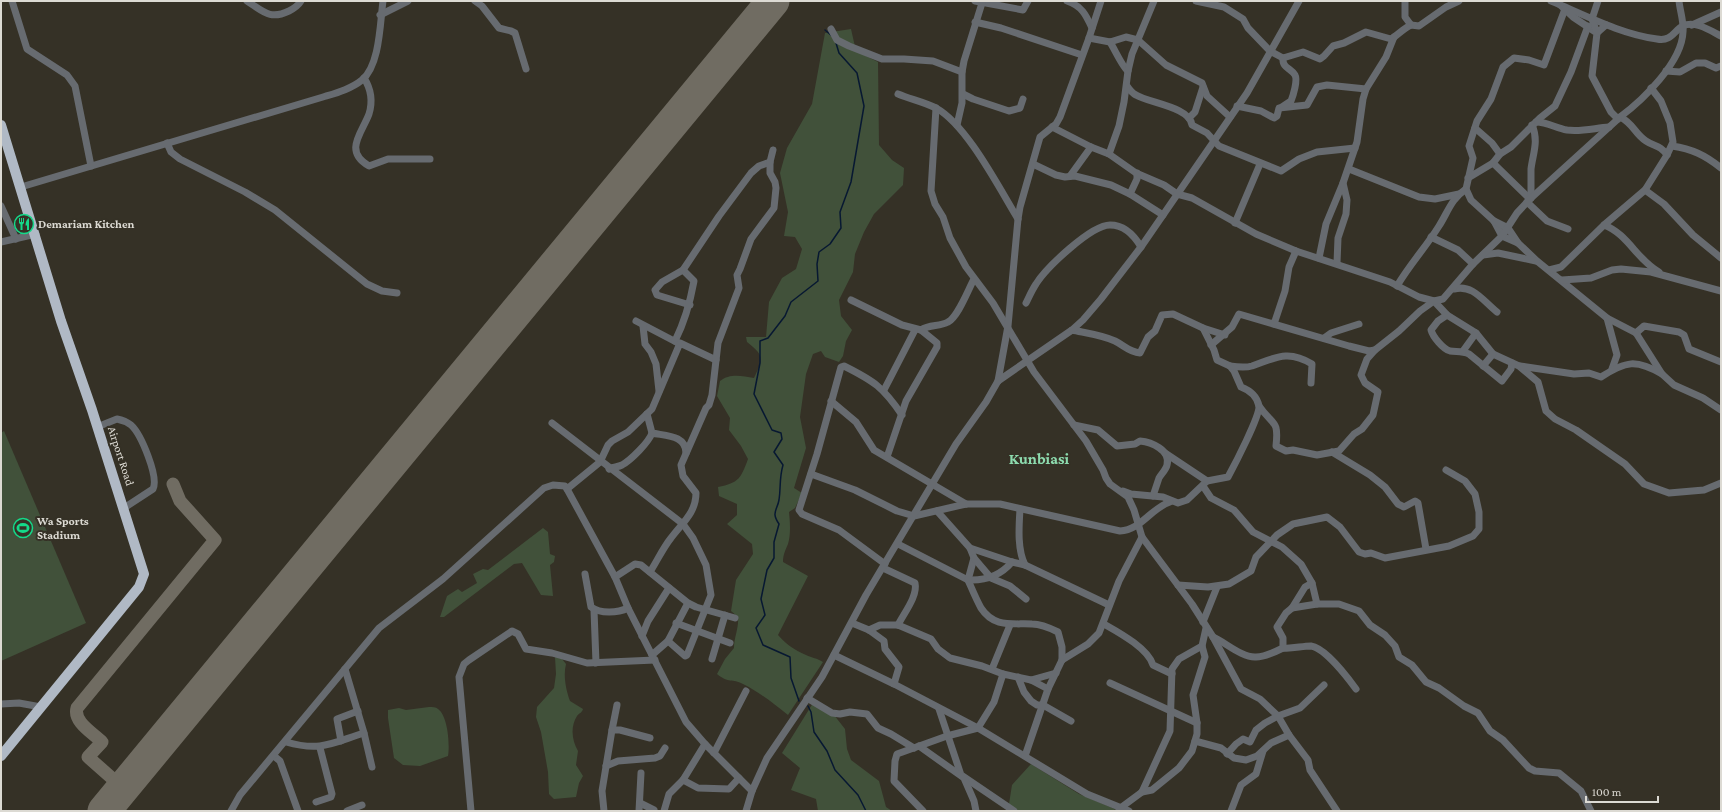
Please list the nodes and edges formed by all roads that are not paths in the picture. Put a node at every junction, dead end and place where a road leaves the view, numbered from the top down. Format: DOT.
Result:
graph roads {
  1 [pos="12,1"];
  2 [pos="247,1"];
  3 [pos="302,1"];
  4 [pos="383,1"];
  5 [pos="408,1"];
  6 [pos="475,1"];
  7 [pos="1028,1"];
  8 [pos="1067,1"];
  9 [pos="1101,1"];
  10 [pos="1154,1"];
  11 [pos="1196,1"];
  12 [pos="1299,1"];
  13 [pos="1405,1"];
  14 [pos="1458,1"];
  15 [pos="1551,1"];
  16 [pos="1598,1"];
  17 [pos="1679,1"];
  18 [pos="978,2"];
  19 [pos="1557,3"];
  20 [pos="1223,4"];
  21 [pos="1566,9"];
  22 [pos="1721,12"];
  23 [pos="380,15"];
  24 [pos="1592,19"];
  25 [pos="975,22"];
  26 [pos="1412,25"];
  27 [pos="1606,25"];
  28 [pos="1691,25"];
  29 [pos="1588,26"];
  30 [pos="1683,26"];
  31 [pos="1092,28"];
  32 [pos="831,29"];
  33 [pos="1597,33"];
  34 [pos="1721,36"];
  35 [pos="1394,37"];
  36 [pos="1089,38"];
  37 [pos="1138,40"];
  38 [pos="1110,42"];
  39 [pos="1270,51"];
  40 [pos="1082,55"];
  41 [pos="1283,58"];
  42 [pos="1721,66"];
  43 [pos="526,69"];
  44 [pos="1128,71"];
  45 [pos="1666,71"];
  46 [pos="962,72"];
  47 [pos="364,78"];
  48 [pos="1204,85"];
  49 [pos="1127,86"];
  50 [pos="1651,88"];
  51 [pos="1366,89"];
  52 [pos="898,94"];
  53 [pos="963,94"];
  54 [pos="1023,99"];
  55 [pos="1238,106"];
  56 [pos="1281,107"];
  57 [pos="936,108"];
  58 [pos="1230,117"];
  59 [pos="1189,118"];
  60 [pos="1619,118"];
  61 [pos="1534,124"];
  62 [pos="1,125"];
  63 [pos="957,125"];
  64 [pos="1052,127"];
  65 [pos="1609,127"];
  66 [pos="1475,128"];
  67 [pos="1214,140"];
  68 [pos="167,143"];
  69 [pos="1672,146"];
  70 [pos="1091,147"];
  71 [pos="1355,148"];
  72 [pos="774,150"];
  73 [pos="1109,154"];
  74 [pos="1500,154"];
  75 [pos="1667,155"];
  76 [pos="430,159"];
  77 [pos="770,162"];
  78 [pos="1492,163"];
  79 [pos="1033,164"];
  80 [pos="1260,164"];
  81 [pos="91,166"];
  82 [pos="1721,168"];
  83 [pos="1349,169"];
  84 [pos="1137,173"];
  85 [pos="1070,176"];
  86 [pos="1468,178"];
  87 [pos="1343,183"];
  88 [pos="21,187"];
  89 [pos="1466,189"];
  90 [pos="1645,190"];
  91 [pos="1130,194"];
  92 [pos="1178,194"];
  93 [pos="1459,194"];
  94 [pos="1529,200"];
  95 [pos="1,206"];
  96 [pos="1163,215"];
  97 [pos="1018,218"];
  98 [pos="1494,221"];
  99 [pos="1235,223"];
  100 [pos="1604,225"];
  101 [pos="1508,228"];
  102 [pos="1568,230"];
  103 [pos="36,234"];
  104 [pos="1502,236"];
  105 [pos="1431,237"];
  106 [pos="16,239"];
  107 [pos="1,242"];
  108 [pos="1518,243"];
  109 [pos="1142,247"];
  110 [pos="1296,250"];
  111 [pos="1483,255"];
  112 [pos="1319,258"];
  113 [pos="1721,258"];
  114 [pos="1537,261"];
  115 [pos="1337,263"];
  116 [pos="1473,264"];
  117 [pos="684,270"];
  118 [pos="1549,270"];
  119 [pos="1668,276"];
  120 [pos="974,279"];
  121 [pos="1562,280"];
  122 [pos="1397,286"];
  123 [pos="1453,289"];
  124 [pos="1721,290"];
  125 [pos="397,293"];
  126 [pos="851,300"];
  127 [pos="1434,301"];
  128 [pos="1026,303"];
  129 [pos="690,305"];
  130 [pos="1497,312"];
  131 [pos="1447,315"];
  132 [pos="1607,318"];
  133 [pos="636,321"];
  134 [pos="1274,324"];
  135 [pos="1358,324"];
  136 [pos="643,326"];
  137 [pos="1008,326"];
  138 [pos="1203,328"];
  139 [pos="918,330"];
  140 [pos="1072,330"];
  141 [pos="1476,333"];
  142 [pos="1636,333"];
  143 [pos="1225,335"];
  144 [pos="1324,338"];
  145 [pos="677,342"];
  146 [pos="1211,345"];
  147 [pos="1375,350"];
  148 [pos="1463,351"];
  149 [pos="1493,354"];
  150 [pos="716,360"];
  151 [pos="1027,360"];
  152 [pos="1721,362"];
  153 [pos="1512,363"];
  154 [pos="1230,366"];
  155 [pos="1483,366"];
  156 [pos="1519,366"];
  157 [pos="1612,369"];
  158 [pos="1662,374"];
  159 [pos="998,381"];
  160 [pos="1311,383"];
  161 [pos="884,390"];
  162 [pos="659,391"];
  163 [pos="831,401"];
  164 [pos="1259,406"];
  165 [pos="1721,410"];
  166 [pos="647,414"];
  167 [pos="902,415"];
  168 [pos="552,423"];
  169 [pos="1074,425"];
  170 [pos="98,427"];
  171 [pos="652,433"];
  172 [pos="1332,452"];
  173 [pos="686,453"];
  174 [pos="1165,453"];
  175 [pos="887,457"];
  176 [pos="600,462"];
  177 [pos="609,469"];
  178 [pos="1446,470"];
  179 [pos="811,474"];
  180 [pos="1721,483"];
  181 [pos="1205,484"];
  182 [pos="933,485"];
  183 [pos="567,489"];
  184 [pos="1120,490"];
  185 [pos="1154,496"];
  186 [pos="1170,502"];
  187 [pos="966,504"];
  188 [pos="1160,505"];
  189 [pos="124,508"];
  190 [pos="1020,509"];
  191 [pos="937,511"];
  192 [pos="914,516"];
  193 [pos="683,524"];
  194 [pos="1138,524"];
  195 [pos="1142,537"];
  196 [pos="1271,541"];
  197 [pos="898,544"];
  198 [pos="970,548"];
  199 [pos="1426,549"];
  200 [pos="974,558"];
  201 [pos="1012,562"];
  202 [pos="1025,565"];
  203 [pos="884,566"];
  204 [pos="650,572"];
  205 [pos="585,574"];
  206 [pos="615,577"];
  207 [pos="991,578"];
  208 [pos="968,580"];
  209 [pos="1312,583"];
  210 [pos="1178,585"];
  211 [pos="1217,587"];
  212 [pos="669,588"];
  213 [pos="1026,599"];
  214 [pos="688,603"];
  215 [pos="1317,604"];
  216 [pos="1109,605"];
  217 [pos="628,608"];
  218 [pos="1292,608"];
  219 [pos="705,609"];
  220 [pos="594,610"];
  221 [pos="725,615"];
  222 [pos="735,618"];
  223 [pos="676,623"];
  224 [pos="852,623"];
  225 [pos="898,624"];
  226 [pos="1104,624"];
  227 [pos="1010,625"];
  228 [pos="1205,625"];
  229 [pos="869,630"];
  230 [pos="697,631"];
  231 [pos="642,636"];
  232 [pos="1213,637"];
  233 [pos="718,638"];
  234 [pos="668,641"];
  235 [pos="730,643"];
  236 [pos="1202,646"];
  237 [pos="1283,648"];
  238 [pos="834,655"];
  239 [pos="653,657"];
  240 [pos="712,659"];
  241 [pos="1062,660"];
  242 [pos="596,663"];
  243 [pos="345,669"];
  244 [pos="992,669"];
  245 [pos="1056,673"];
  246 [pos="1003,674"];
  247 [pos="1172,674"];
  248 [pos="1018,677"];
  249 [pos="1031,680"];
  250 [pos="1110,683"];
  251 [pos="894,684"];
  252 [pos="1324,685"];
  253 [pos="1048,689"];
  254 [pos="1356,689"];
  255 [pos="746,692"];
  256 [pos="806,698"];
  257 [pos="1,704"];
  258 [pos="617,704"];
  259 [pos="1043,705"];
  260 [pos="41,707"];
  261 [pos="939,709"];
  262 [pos="358,711"];
  263 [pos="1171,711"];
  264 [pos="1278,716"];
  265 [pos="1071,721"];
  266 [pos="1197,723"];
  267 [pos="978,728"];
  268 [pos="612,730"];
  269 [pos="364,733"];
  270 [pos="947,736"];
  271 [pos="1289,736"];
  272 [pos="650,738"];
  273 [pos="341,741"];
  274 [pos="1195,741"];
  275 [pos="286,742"];
  276 [pos="705,744"];
  277 [pos="917,747"];
  278 [pos="320,748"];
  279 [pos="664,748"];
  280 [pos="1263,751"];
  281 [pos="714,753"];
  282 [pos="1227,754"];
  283 [pos="1,756"];
  284 [pos="274,756"];
  285 [pos="1025,756"];
  286 [pos="606,766"];
  287 [pos="372,767"];
  288 [pos="641,774"];
  289 [pos="739,778"];
  290 [pos="964,778"];
  291 [pos="683,780"];
  292 [pos="752,791"];
  293 [pos="1142,792"];
  294 [pos="316,802"];
  295 [pos="362,805"];
  296 [pos="640,807"];
  297 [pos="1119,809"];
  298 [pos="231,811"];
  299 [pos="298,811"];
  300 [pos="347,811"];
  301 [pos="471,811"];
  302 [pos="604,811"];
  303 [pos="656,811"];
  304 [pos="664,811"];
  305 [pos="746,811"];
  306 [pos="923,811"];
  307 [pos="976,811"];
  308 [pos="1014,811"];
  309 [pos="1128,811"];
  310 [pos="1231,811"];
  311 [pos="1337,811"];
  312 [pos="1592,811"];
  1 -- 81 [label="street"];
  2 -- 3 [label="street"];
  4 -- 23 [label="street"];
  5 -- 23 [label="street"];
  6 -- 43 [label="street"];
  7 -- 18 [label="street"];
  8 -- 31 [label="street"];
  9 -- 31 [label="street"];
  10 -- 37 [label="street"];
  11 -- 20 [label="street"];
  12 -- 39 [label="street"];
  13 -- 26 [label="street"];
  14 -- 26 [label="street"];
  15 -- 19 [label="street"];
  16 -- 24 [label="street"];
  17 -- 30 [label="street"];
  18 -- 25 [label="street"];
  19 -- 21 [label="street"];
  19 -- 24 [label="street"];
  20 -- 39 [label="street"];
  21 -- 29 [label="street"];
  21 -- 66 [label="street"];
  22 -- 28 [label="street"];
  23 -- 47 [label="street"];
  24 -- 27 [label="street"];
  24 -- 33 [label="street"];
  25 -- 40 [label="street"];
  25 -- 46 [label="street"];
  26 -- 35 [label="street"];
  27 -- 30 [label="street"];
  27 -- 33 [label="street"];
  28 -- 30 [label="street"];
  28 -- 34 [label="street"];
  29 -- 33 [label="street"];
  29 -- 61 [label="street"];
  30 -- 45 [label="street"];
  31 -- 36 [label="street"];
  32 -- 46 [label="street"];
  33 -- 60 [label="street"];
  35 -- 41 [label="street"];
  35 -- 51 [label="street"];
  36 -- 38 [label="street"];
  36 -- 40 [label="street"];
  37 -- 38 [label="street"];
  37 -- 44 [label="street"];
  37 -- 48 [label="street"];
  38 -- 44 [label="street"];
  39 -- 41 [label="street"];
  39 -- 55 [label="street"];
  40 -- 64 [label="street"];
  41 -- 56 [label="street"];
  42 -- 45 [label="street"];
  44 -- 49 [label="street"];
  45 -- 50 [label="street"];
  46 -- 53 [label="street"];
  47 -- 68 [label="street"];
  47 -- 76 [label="street"];
  48 -- 58 [label="street"];
  48 -- 59 [label="street"];
  49 -- 59 [label="street"];
  49 -- 73 [label="street"];
  50 -- 60 [label="street"];
  50 -- 69 [label="street"];
  51 -- 56 [label="street"];
  51 -- 71 [label="street"];
  52 -- 57 [label="street"];
  53 -- 54 [label="street"];
  53 -- 63 [label="street"];
  55 -- 56 [label="street"];
  55 -- 58 [label="street"];
  57 -- 63 [label="street"];
  57 -- 120 [label="street"];
  58 -- 67 [label="street"];
  59 -- 67 [label="street"];
  60 -- 65 [label="street"];
  60 -- 75 [label="street"];
  61 -- 65 [label="street"];
  61 -- 74 [label="street"];
  61 -- 94 [label="street"];
  62 -- 88 [label="highway, Airport Road"];
  63 -- 97 [label="street"];
  64 -- 70 [label="street"];
  64 -- 79 [label="street"];
  65 -- 94 [label="street"];
  66 -- 74 [label="street"];
  66 -- 86 [label="street"];
  67 -- 80 [label="street"];
  67 -- 92 [label="street"];
  68 -- 81 [label="street"];
  68 -- 125 [label="street"];
  69 -- 75 [label="street"];
  69 -- 82 [label="street"];
  70 -- 73 [label="street"];
  70 -- 85 [label="street"];
  71 -- 80 [label="street"];
  71 -- 83 [label="street"];
  72 -- 77 [label="street"];
  73 -- 84 [label="street"];
  74 -- 78 [label="street"];
  75 -- 90 [label="street"];
  77 -- 117 [label="street"];
  77 -- 150 [label="street"];
  78 -- 86 [label="street"];
  78 -- 94 [label="street"];
  79 -- 85 [label="street"];
  79 -- 97 [label="street"];
  80 -- 99 [label="street"];
  81 -- 88 [label="street"];
  83 -- 87 [label="street"];
  83 -- 93 [label="street"];
  84 -- 91 [label="street"];
  84 -- 92 [label="street"];
  85 -- 91 [label="street"];
  86 -- 89 [label="street"];
  87 -- 112 [label="street"];
  87 -- 115 [label="street"];
  88 -- 103 [label="highway, Airport Road"];
  89 -- 93 [label="street"];
  89 -- 98 [label="street"];
  90 -- 100 [label="street"];
  90 -- 113 [label="street"];
  91 -- 96 [label="street"];
  92 -- 96 [label="street"];
  92 -- 99 [label="street"];
  93 -- 105 [label="street"];
  94 -- 101 [label="street"];
  94 -- 102 [label="street"];
  95 -- 106 [label="street"];
  96 -- 109 [label="street"];
  97 -- 137 [label="street"];
  98 -- 101 [label="street"];
  98 -- 104 [label="street"];
  99 -- 110 [label="street"];
  100 -- 118 [label="street"];
  100 -- 119 [label="street"];
  101 -- 104 [label="street"];
  101 -- 108 [label="street"];
  103 -- 106 [label="street"];
  103 -- 170 [label="highway, Airport Road"];
  104 -- 108 [label="street"];
  104 -- 111 [label="street"];
  105 -- 116 [label="street"];
  105 -- 122 [label="street"];
  106 -- 107 [label="street"];
  108 -- 114 [label="street"];
  109 -- 128 [label="street"];
  109 -- 140 [label="street"];
  110 -- 112 [label="street"];
  110 -- 134 [label="street"];
  111 -- 114 [label="street"];
  111 -- 116 [label="street"];
  112 -- 115 [label="street"];
  114 -- 118 [label="street"];
  115 -- 122 [label="street"];
  116 -- 123 [label="street"];
  117 -- 129 [label="street"];
  117 -- 129 [label="street"];
  118 -- 121 [label="street"];
  119 -- 121 [label="street"];
  119 -- 124 [label="street"];
  120 -- 137 [label="street"];
  120 -- 139 [label="street"];
  121 -- 132 [label="street"];
  122 -- 127 [label="street"];
  123 -- 127 [label="street"];
  123 -- 130 [label="street"];
  126 -- 139 [label="street"];
  127 -- 131 [label="street"];
  127 -- 147 [label="street"];
  129 -- 145 [label="street"];
  131 -- 141 [label="street"];
  131 -- 148 [label="street"];
  132 -- 142 [label="street"];
  132 -- 157 [label="street"];
  133 -- 136 [label="street"];
  134 -- 143 [label="street"];
  134 -- 144 [label="street"];
  135 -- 144 [label="street"];
  136 -- 145 [label="street"];
  136 -- 162 [label="street"];
  137 -- 151 [label="street"];
  137 -- 159 [label="street"];
  138 -- 140 [label="street"];
  138 -- 143 [label="street"];
  138 -- 146 [label="street"];
  139 -- 161 [label="street"];
  139 -- 167 [label="street"];
  140 -- 151 [label="street"];
  141 -- 148 [label="street"];
  141 -- 149 [label="street"];
  142 -- 152 [label="street"];
  142 -- 158 [label="street"];
  143 -- 146 [label="street"];
  144 -- 147 [label="street"];
  145 -- 150 [label="street"];
  145 -- 162 [label="street"];
  146 -- 154 [label="street"];
  147 -- 172 [label="street"];
  148 -- 155 [label="street"];
  149 -- 153 [label="street"];
  149 -- 155 [label="street"];
  150 -- 173 [label="street"];
  151 -- 159 [label="street"];
  151 -- 169 [label="street"];
  153 -- 155 [label="street"];
  153 -- 156 [label="street"];
  154 -- 160 [label="street"];
  154 -- 164 [label="street"];
  156 -- 157 [label="street"];
  156 -- 180 [label="street"];
  157 -- 158 [label="street"];
  158 -- 165 [label="street"];
  159 -- 182 [label="street"];
  161 -- 163 [label="street"];
  161 -- 167 [label="street"];
  162 -- 166 [label="street"];
  163 -- 175 [label="street"];
  163 -- 179 [label="street"];
  164 -- 172 [label="street"];
  164 -- 181 [label="street"];
  166 -- 171 [label="street"];
  166 -- 176 [label="street"];
  167 -- 175 [label="street"];
  168 -- 176 [label="street"];
  169 -- 174 [label="street"];
  169 -- 184 [label="street"];
  170 -- 189 [label="highway, Airport Road"];
  170 -- 189 [label="street"];
  171 -- 173 [label="street"];
  171 -- 177 [label="street"];
  172 -- 199 [label="street"];
  173 -- 193 [label="street"];
  174 -- 181 [label="street"];
  174 -- 185 [label="street"];
  175 -- 182 [label="street"];
  176 -- 177 [label="street"];
  176 -- 183 [label="street"];
  177 -- 193 [label="street"];
  178 -- 199 [label="street"];
  179 -- 192 [label="street"];
  179 -- 203 [label="street"];
  181 -- 186 [label="street"];
  181 -- 196 [label="street"];
  182 -- 187 [label="street"];
  182 -- 192 [label="street"];
  183 -- 206 [label="street"];
  183 -- 243 [label="street"];
  184 -- 185 [label="street"];
  184 -- 194 [label="street"];
  185 -- 186 [label="street"];
  185 -- 188 [label="street"];
  186 -- 188 [label="street"];
  187 -- 190 [label="street"];
  187 -- 191 [label="street"];
  188 -- 194 [label="street"];
  189 -- 260 [label="highway, Airport Road"];
  190 -- 194 [label="street"];
  190 -- 202 [label="street"];
  191 -- 192 [label="street"];
  191 -- 198 [label="street"];
  192 -- 197 [label="street"];
  193 -- 204 [label="street"];
  193 -- 219 [label="street"];
  194 -- 195 [label="street"];
  195 -- 210 [label="street"];
  195 -- 216 [label="street"];
  196 -- 199 [label="street"];
  196 -- 209 [label="street"];
  196 -- 211 [label="street"];
  197 -- 203 [label="street"];
  197 -- 208 [label="street"];
  198 -- 200 [label="street"];
  198 -- 201 [label="street"];
  200 -- 207 [label="street"];
  200 -- 208 [label="street"];
  201 -- 202 [label="street"];
  201 -- 207 [label="street"];
  202 -- 216 [label="street"];
  203 -- 224 [label="street"];
  203 -- 225 [label="street"];
  204 -- 206 [label="street"];
  204 -- 212 [label="street"];
  205 -- 220 [label="street"];
  206 -- 217 [label="street"];
  207 -- 208 [label="street"];
  207 -- 213 [label="street"];
  208 -- 227 [label="street"];
  209 -- 215 [label="street"];
  209 -- 218 [label="street"];
  210 -- 211 [label="street"];
  210 -- 228 [label="street"];
  211 -- 228 [label="street"];
  212 -- 214 [label="street"];
  212 -- 231 [label="street"];
  214 -- 219 [label="street"];
  214 -- 223 [label="street"];
  215 -- 218 [label="street"];
  215 -- 312 [label="street"];
  216 -- 226 [label="street"];
  217 -- 220 [label="street"];
  217 -- 231 [label="street"];
  218 -- 237 [label="street"];
  219 -- 221 [label="street"];
  219 -- 230 [label="street"];
  220 -- 242 [label="street"];
  221 -- 222 [label="street"];
  221 -- 233 [label="street"];
  223 -- 230 [label="street"];
  223 -- 234 [label="street"];
  224 -- 229 [label="street"];
  224 -- 238 [label="street"];
  225 -- 229 [label="street"];
  225 -- 244 [label="street"];
  226 -- 241 [label="street"];
  226 -- 247 [label="street"];
  227 -- 241 [label="street"];
  227 -- 244 [label="street"];
  228 -- 232 [label="street"];
  228 -- 236 [label="street"];
  229 -- 251 [label="street"];
  230 -- 233 [label="street"];
  230 -- 234 [label="street"];
  231 -- 239 [label="street"];
  232 -- 237 [label="street"];
  232 -- 264 [label="street"];
  233 -- 235 [label="street"];
  233 -- 240 [label="street"];
  234 -- 239 [label="street"];
  236 -- 247 [label="street"];
  236 -- 266 [label="street"];
  237 -- 254 [label="street"];
  238 -- 251 [label="street"];
  238 -- 256 [label="street"];
  239 -- 242 [label="street"];
  239 -- 276 [label="street"];
  241 -- 245 [label="street"];
  242 -- 301 [label="street"];
  243 -- 262 [label="street"];
  243 -- 275 [label="street"];
  244 -- 246 [label="street"];
  245 -- 249 [label="street"];
  245 -- 253 [label="street"];
  246 -- 248 [label="street"];
  246 -- 267 [label="street"];
  247 -- 263 [label="street"];
  248 -- 249 [label="street"];
  248 -- 259 [label="street"];
  249 -- 253 [label="street"];
  250 -- 263 [label="street"];
  251 -- 261 [label="street"];
  252 -- 264 [label="street"];
  253 -- 259 [label="street"];
  255 -- 281 [label="street"];
  256 -- 277 [label="street"];
  256 -- 292 [label="street"];
  257 -- 260 [label="street"];
  258 -- 268 [label="street"];
  259 -- 265 [label="street"];
  259 -- 285 [label="street"];
  260 -- 283 [label="highway, Airport Road"];
  261 -- 267 [label="street"];
  261 -- 270 [label="street"];
  262 -- 269 [label="street"];
  262 -- 273 [label="street"];
  263 -- 266 [label="street"];
  263 -- 293 [label="street"];
  264 -- 271 [label="street"];
  264 -- 282 [label="street"];
  266 -- 274 [label="street"];
  267 -- 270 [label="street"];
  267 -- 285 [label="street"];
  268 -- 272 [label="street"];
  268 -- 286 [label="street"];
  269 -- 273 [label="street"];
  269 -- 287 [label="street"];
  270 -- 277 [label="street"];
  270 -- 290 [label="street"];
  271 -- 280 [label="street"];
  271 -- 311 [label="street"];
  273 -- 278 [label="street"];
  274 -- 282 [label="street"];
  274 -- 293 [label="street"];
  275 -- 278 [label="street"];
  275 -- 284 [label="street"];
  276 -- 281 [label="street"];
  276 -- 291 [label="street"];
  277 -- 290 [label="street"];
  277 -- 306 [label="street"];
  278 -- 294 [label="street"];
  279 -- 286 [label="street"];
  280 -- 282 [label="street"];
  280 -- 310 [label="street"];
  281 -- 289 [label="street"];
  284 -- 298 [label="street"];
  284 -- 299 [label="street"];
  285 -- 297 [label="street"];
  286 -- 302 [label="street"];
  288 -- 296 [label="street"];
  289 -- 291 [label="street"];
  289 -- 292 [label="street"];
  290 -- 307 [label="street"];
  290 -- 308 [label="street"];
  291 -- 304 [label="street"];
  292 -- 305 [label="street"];
  293 -- 297 [label="street"];
  295 -- 300 [label="street"];
  296 -- 303 [label="street"];
  297 -- 309 [label="street"];
}
